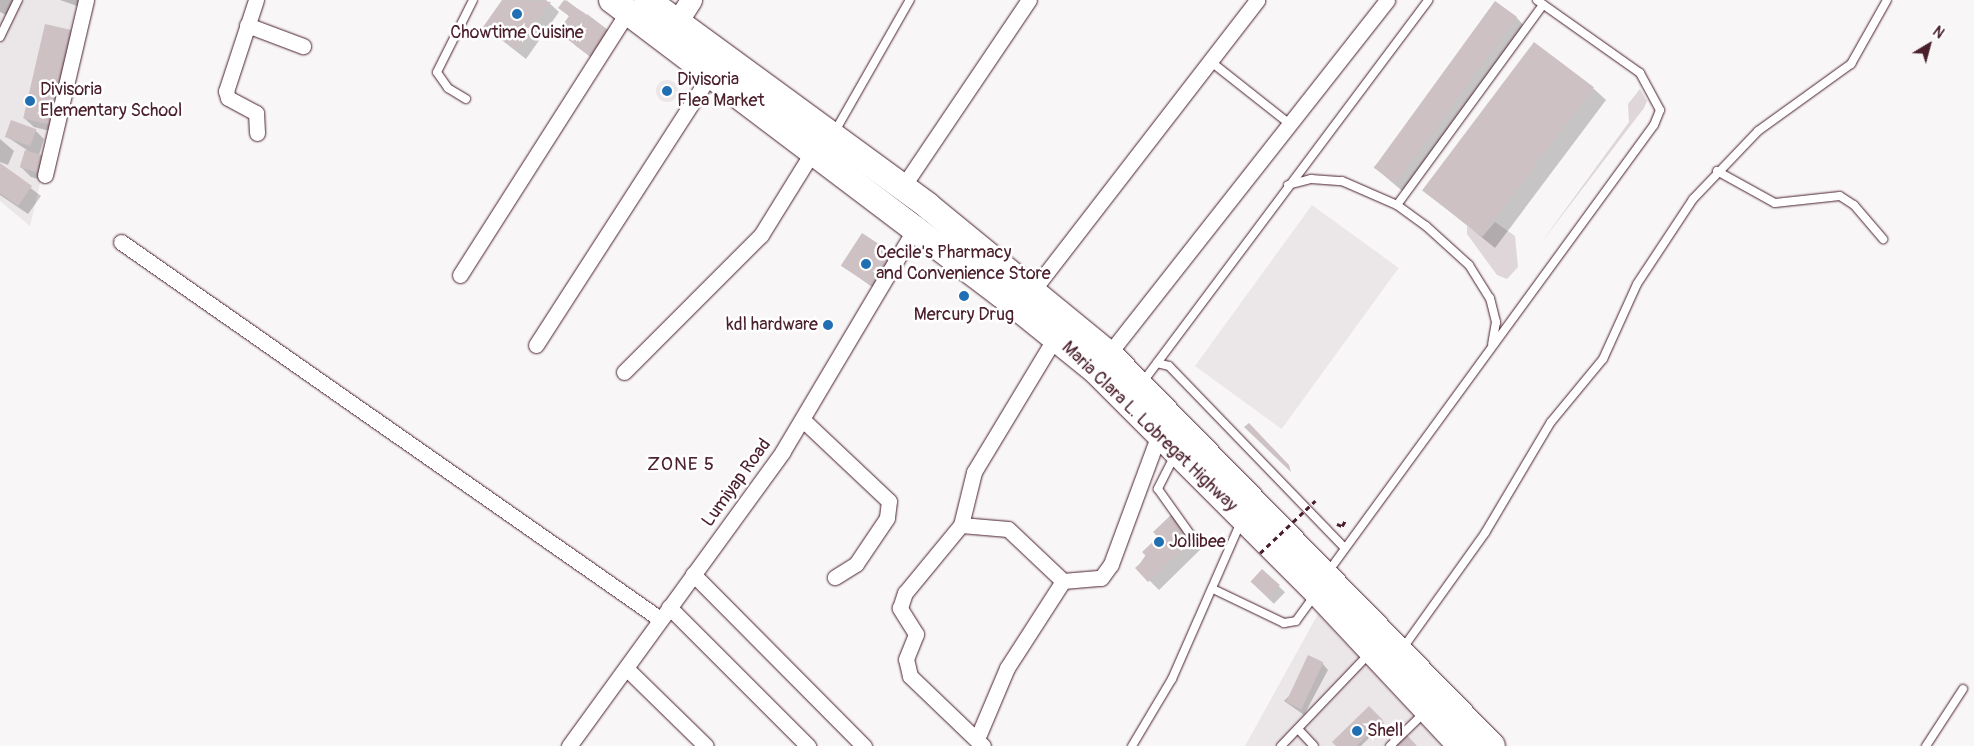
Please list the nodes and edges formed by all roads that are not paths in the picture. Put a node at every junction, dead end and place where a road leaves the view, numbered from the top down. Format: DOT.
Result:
graph roads {
  1 [pos="18,0"];
  2 [pos="86,0"];
  3 [pos="256,0"];
  4 [pos="473,0"];
  5 [pos="910,0"];
  6 [pos="1029,0"];
  7 [pos="1257,0"];
  8 [pos="1387,0"];
  9 [pos="1428,0"];
  10 [pos="1886,0"];
  11 [pos="1540,2"];
  12 [pos="629,4"];
  13 [pos="678,20"];
  14 [pos="247,25"];
  15 [pos="0,37"];
  16 [pos="303,46"];
  17 [pos="1210,60"];
  18 [pos="711,73"];
  19 [pos="466,99"];
  20 [pos="1292,125"];
  21 [pos="257,133"];
  22 [pos="823,144"];
  23 [pos="1717,171"];
  24 [pos="45,175"];
  25 [pos="1288,186"];
  26 [pos="902,188"];
  27 [pos="1397,205"];
  28 [pos="928,206"];
  29 [pos="915,229"];
  30 [pos="1883,239"];
  31 [pos="121,242"];
  32 [pos="460,274"];
  33 [pos="1034,289"];
  34 [pos="1056,336"];
  35 [pos="536,345"];
  36 [pos="1491,347"];
  37 [pos="1102,362"];
  38 [pos="1157,363"];
  39 [pos="624,372"];
  40 [pos="1135,393"];
  41 [pos="803,420"];
  42 [pos="1168,443"];
  43 [pos="1242,518"];
  44 [pos="961,525"];
  45 [pos="1194,541"];
  46 [pos="1345,548"];
  47 [pos="693,574"];
  48 [pos="835,577"];
  49 [pos="1063,581"];
  50 [pos="1322,582"];
  51 [pos="1213,589"];
  52 [pos="669,607"];
  53 [pos="660,620"];
  54 [pos="1402,649"];
  55 [pos="1371,652"];
  56 [pos="627,668"];
  57 [pos="1963,689"];
  58 [pos="1426,710"];
  59 [pos="1298,729"];
  60 [pos="980,743"];
  61 [pos="569,746"];
  62 [pos="706,746"];
  63 [pos="808,746"];
  64 [pos="864,746"];
  65 [pos="1132,746"];
  66 [pos="1281,746"];
  67 [pos="1314,746"];
  68 [pos="1390,746"];
  69 [pos="1460,746"];
  70 [pos="1492,746"];
  71 [pos="1926,746"];
  1 -- 15 [label="lane"];
  2 -- 24 [label="street"];
  3 -- 14 [label="street"];
  4 -- 19 [label="lane"];
  5 -- 22 [label="lane"];
  6 -- 26 [label="street"];
  7 -- 17 [label="street"];
  8 -- 20 [label="street"];
  9 -- 25 [label="lane"];
  10 -- 23 [label="lane"];
  11 -- 27 [label="lane"];
  11 -- 36 [label="lane"];
  12 -- 13 [label="highway, Maria Clara L. Lobregat Highway"];
  12 -- 32 [label="street"];
  13 -- 18 [label="highway, Maria Clara L. Lobregat Highway"];
  13 -- 22 [label="highway, Maria Clara L. Lobregat Highway"];
  14 -- 16 [label="street"];
  14 -- 21 [label="street"];
  17 -- 20 [label="lane"];
  17 -- 33 [label="street"];
  18 -- 22 [label="highway, Maria Clara L. Lobregat Highway"];
  18 -- 35 [label="street"];
  20 -- 37 [label="street"];
  22 -- 26 [label="highway, Maria Clara L. Lobregat Highway"];
  22 -- 29 [label="highway, Maria Clara L. Lobregat Highway"];
  22 -- 39 [label="street"];
  23 -- 30 [label="lane"];
  23 -- 54 [label="lane"];
  25 -- 27 [label="lane"];
  25 -- 38 [label="lane"];
  26 -- 28 [label="highway, Maria Clara L. Lobregat Highway"];
  27 -- 36 [label="lane"];
  28 -- 29 [label="street, Lumiyap Road"];
  28 -- 33 [label="highway, Maria Clara L. Lobregat Highway"];
  29 -- 34 [label="highway, Maria Clara L. Lobregat Highway"];
  29 -- 41 [label="street, Lumiyap Road"];
  31 -- 53 [label="street"];
  33 -- 37 [label="highway, Maria Clara L. Lobregat Highway"];
  34 -- 37 [label="highway, Maria Clara L. Lobregat Highway"];
  34 -- 44 [label="street"];
  36 -- 46 [label="lane"];
  37 -- 40 [label="highway, Maria Clara L. Lobregat Highway"];
  38 -- 40 [label="lane"];
  38 -- 46 [label="lane"];
  40 -- 42 [label="highway, Maria Clara L. Lobregat Highway"];
  40 -- 50 [label="highway, Maria Clara L. Lobregat Highway"];
  41 -- 47 [label="street, Lumiyap Road"];
  41 -- 48 [label="street"];
  42 -- 43 [label="highway, Maria Clara L. Lobregat Highway"];
  42 -- 45 [label="lane"];
  42 -- 49 [label="street"];
  43 -- 50 [label="highway, Maria Clara L. Lobregat Highway"];
  43 -- 51 [label="lane"];
  44 -- 49 [label="street"];
  44 -- 60 [label="street"];
  46 -- 50 [label="lane"];
  47 -- 52 [label="street, Lumiyap Road"];
  47 -- 64 [label="street"];
  49 -- 60 [label="street"];
  50 -- 51 [label="lane"];
  50 -- 54 [label="highway, Maria Clara L. Lobregat Highway"];
  50 -- 55 [label="highway, Maria Clara L. Lobregat Highway"];
  51 -- 65 [label="lane"];
  52 -- 53 [label="street, Lumiyap Road"];
  52 -- 63 [label="street"];
  53 -- 56 [label="street, Lumiyap Road"];
  54 -- 70 [label="highway, Maria Clara L. Lobregat Highway"];
  55 -- 58 [label="highway, Maria Clara L. Lobregat Highway"];
  55 -- 59 [label="lane"];
  56 -- 61 [label="street, Lumiyap Road"];
  56 -- 62 [label="street"];
  57 -- 71 [label="lane"];
  58 -- 68 [label="lane"];
  58 -- 69 [label="highway, Maria Clara L. Lobregat Highway"];
  59 -- 66 [label="lane"];
  59 -- 67 [label="lane"];
}
